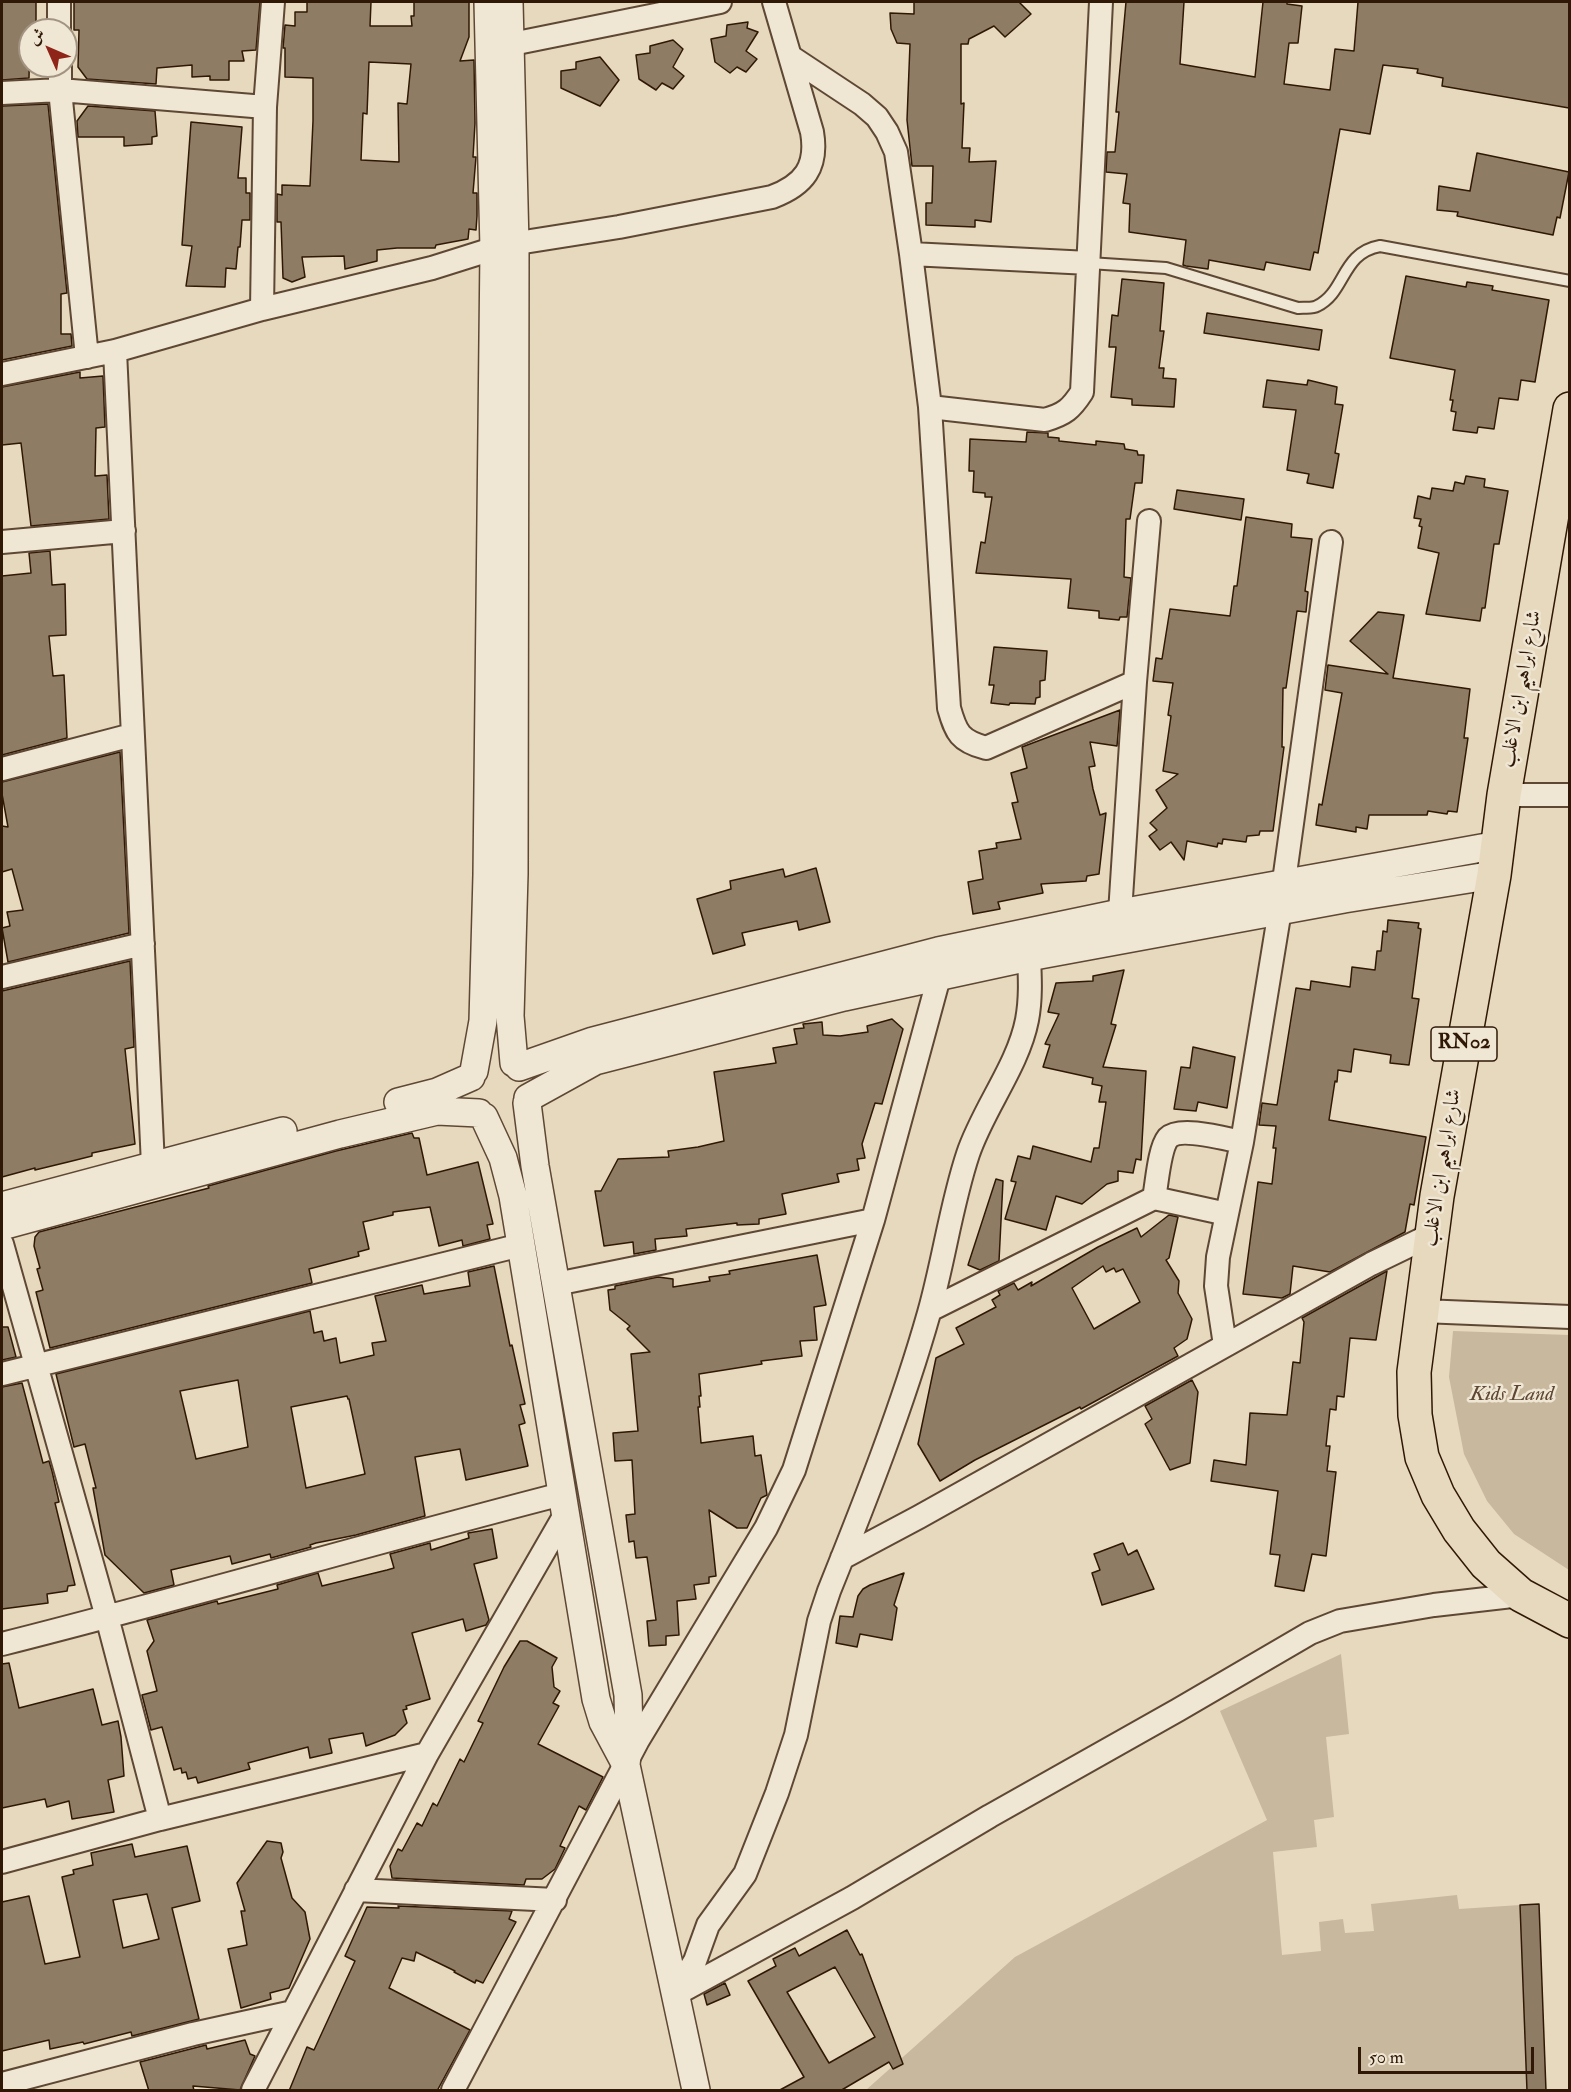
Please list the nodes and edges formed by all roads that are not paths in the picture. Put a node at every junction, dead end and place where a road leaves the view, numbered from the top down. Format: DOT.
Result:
graph roads {
  1 [pos="58,2"];
  2 [pos="273,2"];
  3 [pos="489,2"];
  4 [pos="509,2"];
  5 [pos="720,2"];
  6 [pos="774,2"];
  7 [pos="1101,2"];
  8 [pos="59,18"];
  9 [pos="512,44"];
  10 [pos="791,57"];
  11 [pos="60,78"];
  12 [pos="60,90"];
  13 [pos="2,93"];
  14 [pos="265,107"];
  15 [pos="505,246"];
  16 [pos="911,254"];
  17 [pos="1089,263"];
  18 [pos="1569,282"];
  19 [pos="262,309"];
  20 [pos="115,351"];
  21 [pos="87,357"];
  22 [pos="2,374"];
  23 [pos="930,407"];
  24 [pos="1569,409"];
  25 [pos="1149,521"];
  26 [pos="124,531"];
  27 [pos="2,542"];
  28 [pos="1331,542"];
  29 [pos="1135,682"];
  30 [pos="132,735"];
  31 [pos="2,769"];
  32 [pos="1504,795"];
  33 [pos="1569,795"];
  34 [pos="1496,860"];
  35 [pos="1284,882"];
  36 [pos="1280,910"];
  37 [pos="1120,913"];
  38 [pos="143,944"];
  39 [pos="938,951"];
  40 [pos="1029,957"];
  41 [pos="2,977"];
  42 [pos="939,978"];
  43 [pos="517,1065"];
  44 [pos="473,1074"];
  45 [pos="527,1100"];
  46 [pos="481,1115"];
  47 [pos="1242,1142"];
  48 [pos="153,1165"];
  49 [pos="1154,1198"];
  50 [pos="2,1206"];
  51 [pos="1227,1214"];
  52 [pos="873,1220"];
  53 [pos="2,1226"];
  54 [pos="1431,1235"];
  55 [pos="2,1244"];
  56 [pos="521,1245"];
  57 [pos="556,1284"];
  58 [pos="930,1310"];
  59 [pos="1422,1311"];
  60 [pos="1569,1317"];
  61 [pos="1225,1345"];
  62 [pos="36,1365"];
  63 [pos="2,1374"];
  64 [pos="564,1504"];
  65 [pos="842,1558"];
  66 [pos="1521,1595"];
  67 [pos="107,1617"];
  68 [pos="1569,1620"];
  69 [pos="2,1644"];
  70 [pos="427,1754"];
  71 [pos="626,1765"];
  72 [pos="160,1819"];
  73 [pos="2,1862"];
  74 [pos="356,1890"];
  75 [pos="555,1900"];
  76 [pos="675,1994"];
  77 [pos="293,2012"];
  78 [pos="2,2084"];
  79 [pos="253,2091"];
  80 [pos="453,2091"];
  81 [pos="696,2091"];
  1 -- 8 [label="street"];
  2 -- 14 [label="street"];
  3 -- 15 [label="street"];
  4 -- 9 [label="street"];
  5 -- 9 [label="street"];
  6 -- 10 [label="street"];
  7 -- 17 [label="street"];
  9 -- 15 [label="street"];
  10 -- 15 [label="street"];
  10 -- 16 [label="street"];
  11 -- 12 [label="street"];
  12 -- 13 [label="street"];
  12 -- 14 [label="street"];
  12 -- 21 [label="street"];
  14 -- 19 [label="street"];
  15 -- 19 [label="street"];
  15 -- 43 [label="street"];
  15 -- 44 [label="street"];
  16 -- 17 [label="street"];
  16 -- 23 [label="street"];
  17 -- 18 [label="lane"];
  17 -- 23 [label="street"];
  19 -- 20 [label="street"];
  20 -- 21 [label="street"];
  20 -- 26 [label="street"];
  21 -- 22 [label="street"];
  23 -- 29 [label="street"];
  24 -- 32 [label="main road, شارع ابراهيم ابن الاغلب / RN02"];
  25 -- 29 [label="street"];
  26 -- 27 [label="street"];
  26 -- 30 [label="street"];
  28 -- 35 [label="street"];
  29 -- 37 [label="street"];
  30 -- 31 [label="street"];
  30 -- 38 [label="street"];
  32 -- 33 [label="street"];
  32 -- 34 [label="main road, شارع ابراهيم ابن الاغلب / RN02"];
  34 -- 35 [label="street"];
  34 -- 36 [label="street"];
  34 -- 54 [label="main road, شارع ابراهيم ابن الاغلب / RN02"];
  35 -- 36 [label="street"];
  35 -- 37 [label="street"];
  36 -- 40 [label="street"];
  36 -- 47 [label="street"];
  37 -- 39 [label="street"];
  38 -- 41 [label="street"];
  38 -- 48 [label="street"];
  39 -- 42 [label="street"];
  39 -- 43 [label="street"];
  40 -- 42 [label="street"];
  40 -- 58 [label="street"];
  42 -- 45 [label="street"];
  42 -- 52 [label="street"];
  43 -- 44 [label="street"];
  43 -- 45 [label="street"];
  44 -- 46 [label="street"];
  44 -- 48 [label="street"];
  45 -- 46 [label="street"];
  45 -- 57 [label="street"];
  46 -- 53 [label="street"];
  46 -- 56 [label="street"];
  47 -- 49 [label="street"];
  47 -- 51 [label="street"];
  48 -- 50 [label="street"];
  49 -- 51 [label="street"];
  49 -- 58 [label="street"];
  51 -- 61 [label="street"];
  52 -- 57 [label="street"];
  52 -- 71 [label="street"];
  54 -- 59 [label="main road, شارع ابراهيم ابن الاغلب / RN02"];
  54 -- 61 [label="street"];
  55 -- 62 [label="street"];
  56 -- 62 [label="street"];
  56 -- 64 [label="street"];
  57 -- 71 [label="street"];
  58 -- 65 [label="street"];
  59 -- 60 [label="street"];
  59 -- 66 [label="main road, شارع ابراهيم ابن الاغلب / RN02"];
  61 -- 65 [label="street"];
  62 -- 63 [label="street"];
  62 -- 67 [label="street"];
  64 -- 67 [label="street"];
  64 -- 70 [label="street"];
  64 -- 71 [label="street"];
  65 -- 76 [label="street"];
  66 -- 68 [label="main road, شارع ابراهيم ابن الاغلب / RN02"];
  66 -- 76 [label="street"];
  67 -- 69 [label="street"];
  67 -- 72 [label="street"];
  70 -- 72 [label="street"];
  70 -- 74 [label="street"];
  71 -- 75 [label="street"];
  71 -- 76 [label="street"];
  72 -- 73 [label="street"];
  74 -- 75 [label="street"];
  74 -- 77 [label="street"];
  75 -- 80 [label="street"];
  76 -- 81 [label="street"];
  77 -- 78 [label="street"];
  77 -- 79 [label="street"];
}
